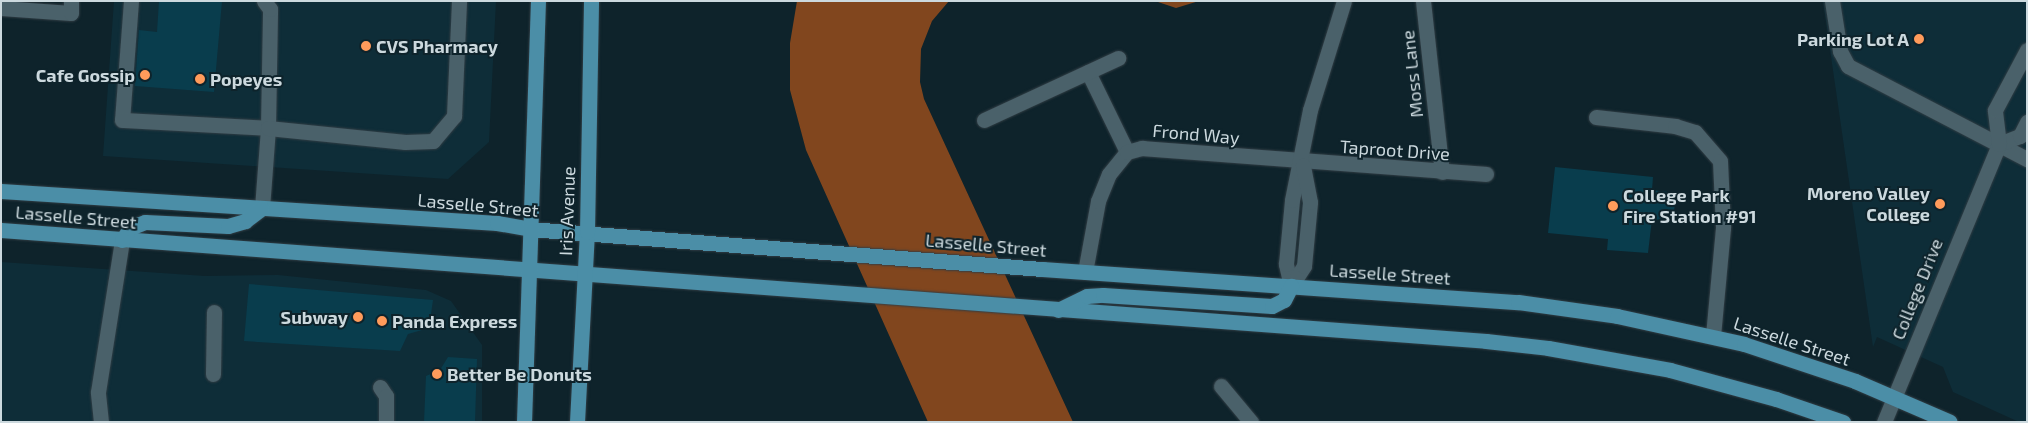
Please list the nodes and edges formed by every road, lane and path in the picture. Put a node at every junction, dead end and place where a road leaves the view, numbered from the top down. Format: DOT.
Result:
graph roads {
  1 [pos="72,1"];
  2 [pos="131,1"];
  3 [pos="264,1"];
  4 [pos="459,1"];
  5 [pos="538,1"];
  6 [pos="592,1"];
  7 [pos="1344,1"];
  8 [pos="1423,1"];
  9 [pos="1832,1"];
  10 [pos="1,8"];
  11 [pos="2027,50"];
  12 [pos="1118,58"];
  13 [pos="1088,72"];
  14 [pos="1596,117"];
  15 [pos="984,120"];
  16 [pos="2027,122"];
  17 [pos="268,128"];
  18 [pos="1999,144"];
  19 [pos="1127,152"];
  20 [pos="2027,159"];
  21 [pos="1302,162"];
  22 [pos="1442,172"];
  23 [pos="1486,174"];
  24 [pos="1,191"];
  25 [pos="262,208"];
  26 [pos="530,229"];
  27 [pos="1,230"];
  28 [pos="587,232"];
  29 [pos="122,240"];
  30 [pos="530,270"];
  31 [pos="1085,272"];
  32 [pos="583,273"];
  33 [pos="1291,286"];
  34 [pos="1058,310"];
  35 [pos="214,312"];
  36 [pos="1713,336"];
  37 [pos="213,374"];
  38 [pos="1221,386"];
  39 [pos="380,387"];
  40 [pos="1893,397"];
  41 [pos="101,422"];
  42 [pos="386,422"];
  43 [pos="524,422"];
  44 [pos="577,422"];
  45 [pos="1251,422"];
  46 [pos="1843,422"];
  47 [pos="1884,422"];
  48 [pos="1950,422"];
  1 -- 10 [label="street"];
  2 -- 17 [label="street"];
  3 -- 17 [label="street"];
  4 -- 17 [label="street"];
  5 -- 26 [label="main road, Iris Avenue"];
  6 -- 28 [label="main road, Iris Avenue"];
  7 -- 21 [label="street"];
  8 -- 22 [label="street, Moss Lane"];
  9 -- 18 [label="street"];
  11 -- 18 [label="street, College Drive"];
  12 -- 13 [label="street"];
  13 -- 15 [label="street"];
  13 -- 19 [label="street"];
  14 -- 36 [label="street"];
  16 -- 18 [label="street"];
  17 -- 25 [label="street"];
  18 -- 20 [label="street"];
  18 -- 40 [label="street, College Drive"];
  19 -- 21 [label="street, Frond Way"];
  19 -- 31 [label="street"];
  21 -- 22 [label="street, Taproot Drive"];
  21 -- 33 [label="street"];
  22 -- 23 [label="street, Taproot Drive"];
  24 -- 25 [label="main road, Lasselle Street"];
  25 -- 26 [label="main road, Lasselle Street"];
  25 -- 29 [label="main road"];
  26 -- 28 [label="main road, Lasselle Street"];
  26 -- 30 [label="main road, Iris Avenue"];
  27 -- 29 [label="main road, Lasselle Street"];
  28 -- 31 [label="main road, Lasselle Street"];
  28 -- 32 [label="main road, Iris Avenue"];
  29 -- 30 [label="main road, Lasselle Street"];
  29 -- 41 [label="street"];
  30 -- 32 [label="main road, Lasselle Street"];
  30 -- 43 [label="main road, Iris Avenue"];
  31 -- 33 [label="main road, Lasselle Street"];
  32 -- 34 [label="main road, Lasselle Street"];
  32 -- 44 [label="main road, Iris Avenue"];
  33 -- 34 [label="main road"];
  33 -- 36 [label="main road, Lasselle Street"];
  34 -- 46 [label="main road, Lasselle Street"];
  35 -- 37 [label="street"];
  36 -- 40 [label="main road, Lasselle Street"];
  38 -- 45 [label="street"];
  39 -- 42 [label="street"];
  40 -- 47 [label="street, College Drive"];
  40 -- 48 [label="main road, Lasselle Street"];
}
